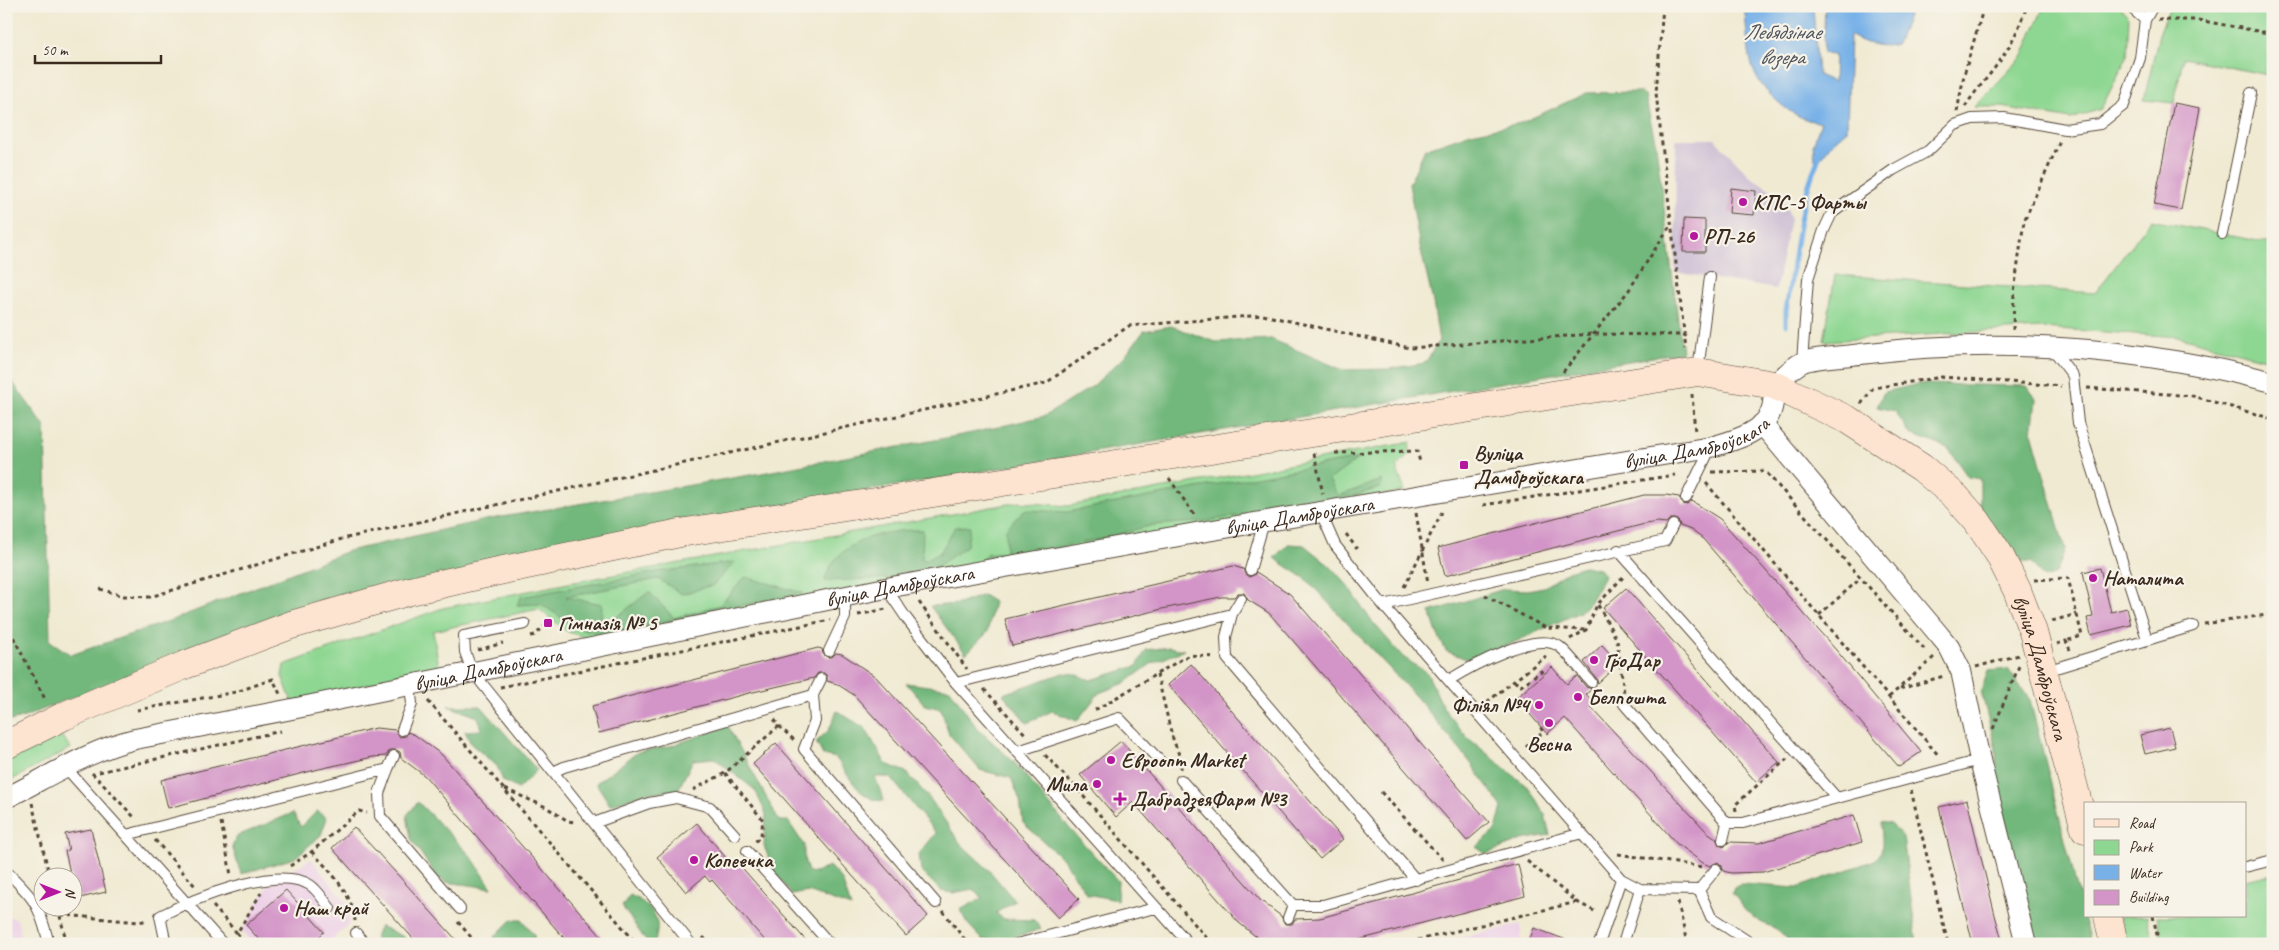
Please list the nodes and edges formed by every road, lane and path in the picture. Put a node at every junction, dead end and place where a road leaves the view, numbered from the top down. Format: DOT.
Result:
graph roads {
  1 [pos="1663,6"];
  2 [pos="1984,6"];
  3 [pos="2027,6"];
  4 [pos="2128,6"];
  5 [pos="2153,6"];
  6 [pos="2145,20"];
  7 [pos="2273,34"];
  8 [pos="2251,93"];
  9 [pos="1954,125"];
  10 [pos="2065,129"];
  11 [pos="1671,223"];
  12 [pos="2222,234"];
  13 [pos="1710,277"];
  14 [pos="1592,334"];
  15 [pos="1684,336"];
  16 [pos="1701,344"];
  17 [pos="2012,345"];
  18 [pos="2052,347"];
  19 [pos="1802,362"];
  20 [pos="1692,369"];
  21 [pos="2273,382"];
  22 [pos="1774,385"];
  23 [pos="2075,387"];
  24 [pos="1552,395"];
  25 [pos="2273,419"];
  26 [pos="1848,420"];
  27 [pos="1762,424"];
  28 [pos="1703,442"];
  29 [pos="1313,448"];
  30 [pos="1323,453"];
  31 [pos="1333,453"];
  32 [pos="1314,454"];
  33 [pos="1420,462"];
  34 [pos="1165,473"];
  35 [pos="1708,473"];
  36 [pos="1704,480"];
  37 [pos="1686,498"];
  38 [pos="1323,506"];
  39 [pos="1416,511"];
  40 [pos="1442,512"];
  41 [pos="1199,520"];
  42 [pos="1264,522"];
  43 [pos="1673,524"];
  44 [pos="1618,550"];
  45 [pos="1422,552"];
  46 [pos="1633,566"];
  47 [pos="1250,570"];
  48 [pos="1861,578"];
  49 [pos="1467,586"];
  50 [pos="886,588"];
  51 [pos="2036,588"];
  52 [pos="100,589"];
  53 [pos="1430,594"];
  54 [pos="845,596"];
  55 [pos="1241,598"];
  56 [pos="1397,602"];
  57 [pos="1597,604"];
  58 [pos="1383,605"];
  59 [pos="2046,613"];
  60 [pos="1232,614"];
  61 [pos="2077,614"];
  62 [pos="2271,614"];
  63 [pos="1819,615"];
  64 [pos="6,623"];
  65 [pos="525,624"];
  66 [pos="2205,624"];
  67 [pos="2193,626"];
  68 [pos="1586,630"];
  69 [pos="2147,639"];
  70 [pos="2066,642"];
  71 [pos="1559,646"];
  72 [pos="829,651"];
  73 [pos="1227,658"];
  74 [pos="2047,659"];
  75 [pos="2077,662"];
  76 [pos="472,671"];
  77 [pos="1954,673"];
  78 [pos="1157,674"];
  79 [pos="1543,675"];
  80 [pos="820,679"];
  81 [pos="1449,680"];
  82 [pos="1514,681"];
  83 [pos="1590,682"];
  84 [pos="956,683"];
  85 [pos="410,685"];
  86 [pos="1897,690"];
  87 [pos="813,694"];
  88 [pos="45,696"];
  89 [pos="1889,697"];
  90 [pos="428,701"];
  91 [pos="1487,702"];
  92 [pos="1624,704"];
  93 [pos="767,708"];
  94 [pos="287,710"];
  95 [pos="130,712"];
  96 [pos="779,726"];
  97 [pos="1540,726"];
  98 [pos="402,730"];
  99 [pos="1081,730"];
  100 [pos="6,745"];
  101 [pos="1036,746"];
  102 [pos="1526,747"];
  103 [pos="804,749"];
  104 [pos="1018,751"];
  105 [pos="394,756"];
  106 [pos="1790,756"];
  107 [pos="1939,756"];
  108 [pos="1980,760"];
  109 [pos="1160,761"];
  110 [pos="66,768"];
  111 [pos="388,769"];
  112 [pos="553,772"];
  113 [pos="725,773"];
  114 [pos="1909,779"];
  115 [pos="1180,780"];
  116 [pos="504,789"];
  117 [pos="1381,792"];
  118 [pos="1836,797"];
  119 [pos="6,798"];
  120 [pos="676,798"];
  121 [pos="32,803"];
  122 [pos="219,811"];
  123 [pos="380,816"];
  124 [pos="594,823"];
  125 [pos="1732,823"];
  126 [pos="2084,825"];
  127 [pos="1582,833"];
  128 [pos="126,835"];
  129 [pos="735,835"];
  130 [pos="1723,840"];
  131 [pos="747,851"];
  132 [pos="312,852"];
  133 [pos="1514,852"];
  134 [pos="1618,854"];
  135 [pos="2273,860"];
  136 [pos="2246,867"];
  137 [pos="48,868"];
  138 [pos="1713,869"];
  139 [pos="1451,870"];
  140 [pos="6,871"];
  141 [pos="269,879"];
  142 [pos="1620,879"];
  143 [pos="1416,880"];
  144 [pos="234,888"];
  145 [pos="1640,888"];
  146 [pos="1675,889"];
  147 [pos="1699,890"];
  148 [pos="32,897"];
  149 [pos="187,902"];
  150 [pos="1577,902"];
  151 [pos="936,903"];
  152 [pos="1293,904"];
  153 [pos="330,908"];
  154 [pos="1155,908"];
  155 [pos="460,909"];
  156 [pos="82,916"];
  157 [pos="160,916"];
  158 [pos="43,918"];
  159 [pos="60,918"];
  160 [pos="1288,918"];
  161 [pos="1607,918"];
  162 [pos="2108,918"];
  163 [pos="2153,918"];
  164 [pos="237,933"];
  165 [pos="356,933"];
  166 [pos="244,943"];
  167 [pos="49,944"];
  168 [pos="67,944"];
  169 [pos="166,944"];
  170 [pos="223,944"];
  171 [pos="365,944"];
  172 [pos="637,944"];
  173 [pos="690,944"];
  174 [pos="830,944"];
  175 [pos="968,944"];
  176 [pos="1018,944"];
  177 [pos="1189,944"];
  178 [pos="1212,944"];
  179 [pos="1402,944"];
  180 [pos="1599,944"];
  181 [pos="1624,944"];
  182 [pos="1687,944"];
  183 [pos="1752,944"];
  184 [pos="1948,944"];
  185 [pos="2026,944"];
  186 [pos="2114,944"];
  187 [pos="2159,944"];
  1 -- 11 [label="path"];
  2 -- 9 [label="path"];
  3 -- 9 [label="path"];
  4 -- 6 [label="lane"];
  5 -- 6 [label="lane"];
  6 -- 7 [label="path"];
  6 -- 10 [label="lane"];
  8 -- 12 [label="lane"];
  9 -- 10 [label="lane"];
  9 -- 19 [label="lane"];
  10 -- 17 [label="path"];
  11 -- 14 [label="path"];
  11 -- 15 [label="path"];
  13 -- 16 [label="lane"];
  14 -- 15 [label="path"];
  14 -- 24 [label="path"];
  14 -- 52 [label="path"];
  15 -- 16 [label="path"];
  15 -- 20 [label="path"];
  16 -- 20 [label="lane"];
  17 -- 18 [label="street"];
  17 -- 19 [label="street"];
  18 -- 21 [label="street"];
  18 -- 23 [label="lane"];
  19 -- 22 [label="street, вуліца Дамброўскага"];
  20 -- 22 [label="main road, вуліца Дамброўскага"];
  20 -- 24 [label="main road, вуліца Дамброўскага"];
  20 -- 28 [label="path"];
  22 -- 26 [label="main road, вуліца Дамброўскага"];
  22 -- 27 [label="street, вуліца Дамброўскага"];
  23 -- 25 [label="path"];
  23 -- 26 [label="path"];
  23 -- 69 [label="lane"];
  24 -- 100 [label="main road, вуліца Дамброўскага"];
  26 -- 74 [label="main road, вуліца Дамброўскага"];
  27 -- 28 [label="street, вуліца Дамброўскага"];
  27 -- 77 [label="street"];
  28 -- 37 [label="lane"];
  28 -- 38 [label="street, вуліца Дамброўскага"];
  29 -- 32 [label="path"];
  30 -- 32 [label="path"];
  31 -- 33 [label="path"];
  32 -- 38 [label="path"];
  34 -- 41 [label="path"];
  35 -- 48 [label="path"];
  36 -- 63 [label="path"];
  38 -- 42 [label="street, вуліца Дамброўскага"];
  38 -- 58 [label="lane"];
  39 -- 45 [label="path"];
  40 -- 45 [label="path"];
  42 -- 47 [label="lane"];
  42 -- 50 [label="street, вуліца Дамброўскага"];
  43 -- 44 [label="lane"];
  44 -- 46 [label="lane"];
  44 -- 49 [label="lane"];
  45 -- 53 [label="path"];
  45 -- 56 [label="path"];
  46 -- 57 [label="path"];
  46 -- 118 [label="lane"];
  48 -- 63 [label="path"];
  48 -- 86 [label="path"];
  49 -- 53 [label="lane"];
  49 -- 68 [label="path"];
  50 -- 54 [label="street, вуліца Дамброўскага"];
  50 -- 84 [label="lane"];
  51 -- 61 [label="path"];
  53 -- 56 [label="lane"];
  54 -- 72 [label="lane"];
  54 -- 76 [label="street, вуліца Дамброўскага"];
  55 -- 60 [label="lane"];
  56 -- 58 [label="lane"];
  57 -- 68 [label="path"];
  57 -- 92 [label="path"];
  58 -- 81 [label="lane"];
  59 -- 61 [label="path"];
  60 -- 73 [label="lane"];
  60 -- 84 [label="lane"];
  61 -- 70 [label="path"];
  62 -- 66 [label="path"];
  63 -- 89 [label="path"];
  64 -- 88 [label="path"];
  65 -- 76 [label="lane"];
  67 -- 69 [label="lane"];
  68 -- 71 [label="path"];
  69 -- 75 [label="lane"];
  70 -- 74 [label="path"];
  70 -- 75 [label="path"];
  71 -- 81 [label="lane"];
  71 -- 82 [label="path"];
  71 -- 83 [label="lane"];
  73 -- 78 [label="path"];
  73 -- 143 [label="lane"];
  74 -- 75 [label="lane"];
  74 -- 126 [label="main road, вуліца Дамброўскага"];
  76 -- 85 [label="street, вуліца Дамброўскага"];
  76 -- 112 [label="lane"];
  77 -- 86 [label="path"];
  77 -- 108 [label="street"];
  77 -- 108 [label="path"];
  78 -- 99 [label="path"];
  78 -- 115 [label="path"];
  79 -- 82 [label="path"];
  80 -- 87 [label="lane"];
  81 -- 127 [label="lane"];
  82 -- 91 [label="path"];
  84 -- 104 [label="lane"];
  85 -- 94 [label="street, вуліца Дамброўскага"];
  85 -- 98 [label="lane"];
  86 -- 89 [label="path"];
  87 -- 93 [label="lane"];
  87 -- 103 [label="lane"];
  89 -- 107 [label="path"];
  90 -- 116 [label="path"];
  92 -- 125 [label="lane"];
  93 -- 96 [label="path"];
  93 -- 112 [label="lane"];
  94 -- 95 [label="path"];
  94 -- 110 [label="street, вуліца Дамброўскага"];
  96 -- 103 [label="path"];
  96 -- 113 [label="path"];
  97 -- 102 [label="path"];
  99 -- 101 [label="lane"];
  99 -- 109 [label="lane"];
  101 -- 104 [label="lane"];
  101 -- 178 [label="path"];
  103 -- 151 [label="lane"];
  104 -- 154 [label="lane"];
  105 -- 111 [label="lane"];
  106 -- 125 [label="path"];
  108 -- 114 [label="lane"];
  108 -- 185 [label="street"];
  110 -- 119 [label="street, вуліца Дамброўскага"];
  110 -- 128 [label="lane"];
  111 -- 122 [label="lane"];
  111 -- 123 [label="lane"];
  112 -- 124 [label="lane"];
  113 -- 120 [label="path"];
  113 -- 131 [label="path"];
  114 -- 118 [label="lane"];
  114 -- 184 [label="path"];
  115 -- 152 [label="lane"];
  116 -- 124 [label="path"];
  116 -- 172 [label="path"];
  117 -- 139 [label="path"];
  118 -- 125 [label="lane"];
  120 -- 124 [label="lane"];
  120 -- 129 [label="lane"];
  121 -- 137 [label="path"];
  122 -- 128 [label="lane"];
  122 -- 144 [label="path"];
  123 -- 132 [label="path"];
  123 -- 155 [label="lane"];
  124 -- 173 [label="lane"];
  125 -- 130 [label="lane"];
  127 -- 133 [label="lane"];
  127 -- 142 [label="lane"];
  128 -- 149 [label="lane"];
  131 -- 174 [label="lane"];
  132 -- 141 [label="path"];
  132 -- 165 [label="path"];
  133 -- 139 [label="lane"];
  133 -- 150 [label="path"];
  134 -- 138 [label="path"];
  135 -- 136 [label="lane"];
  138 -- 147 [label="lane"];
  139 -- 143 [label="lane"];
  140 -- 148 [label="lane"];
  141 -- 144 [label="lane"];
  141 -- 153 [label="lane"];
  142 -- 145 [label="lane"];
  142 -- 161 [label="lane"];
  143 -- 152 [label="lane"];
  144 -- 149 [label="lane"];
  145 -- 146 [label="lane"];
  145 -- 181 [label="lane"];
  146 -- 147 [label="lane"];
  146 -- 182 [label="path"];
  147 -- 183 [label="lane"];
  149 -- 157 [label="lane"];
  149 -- 170 [label="lane"];
  150 -- 161 [label="path"];
  150 -- 179 [label="path"];
  151 -- 175 [label="path"];
  152 -- 160 [label="lane"];
  154 -- 176 [label="lane"];
  154 -- 177 [label="lane"];
  156 -- 157 [label="path"];
  157 -- 169 [label="lane"];
  158 -- 167 [label="lane"];
  159 -- 168 [label="path"];
  161 -- 180 [label="lane"];
  162 -- 186 [label="main road"];
  163 -- 187 [label="path"];
  164 -- 166 [label="path"];
  165 -- 171 [label="lane"];
}
